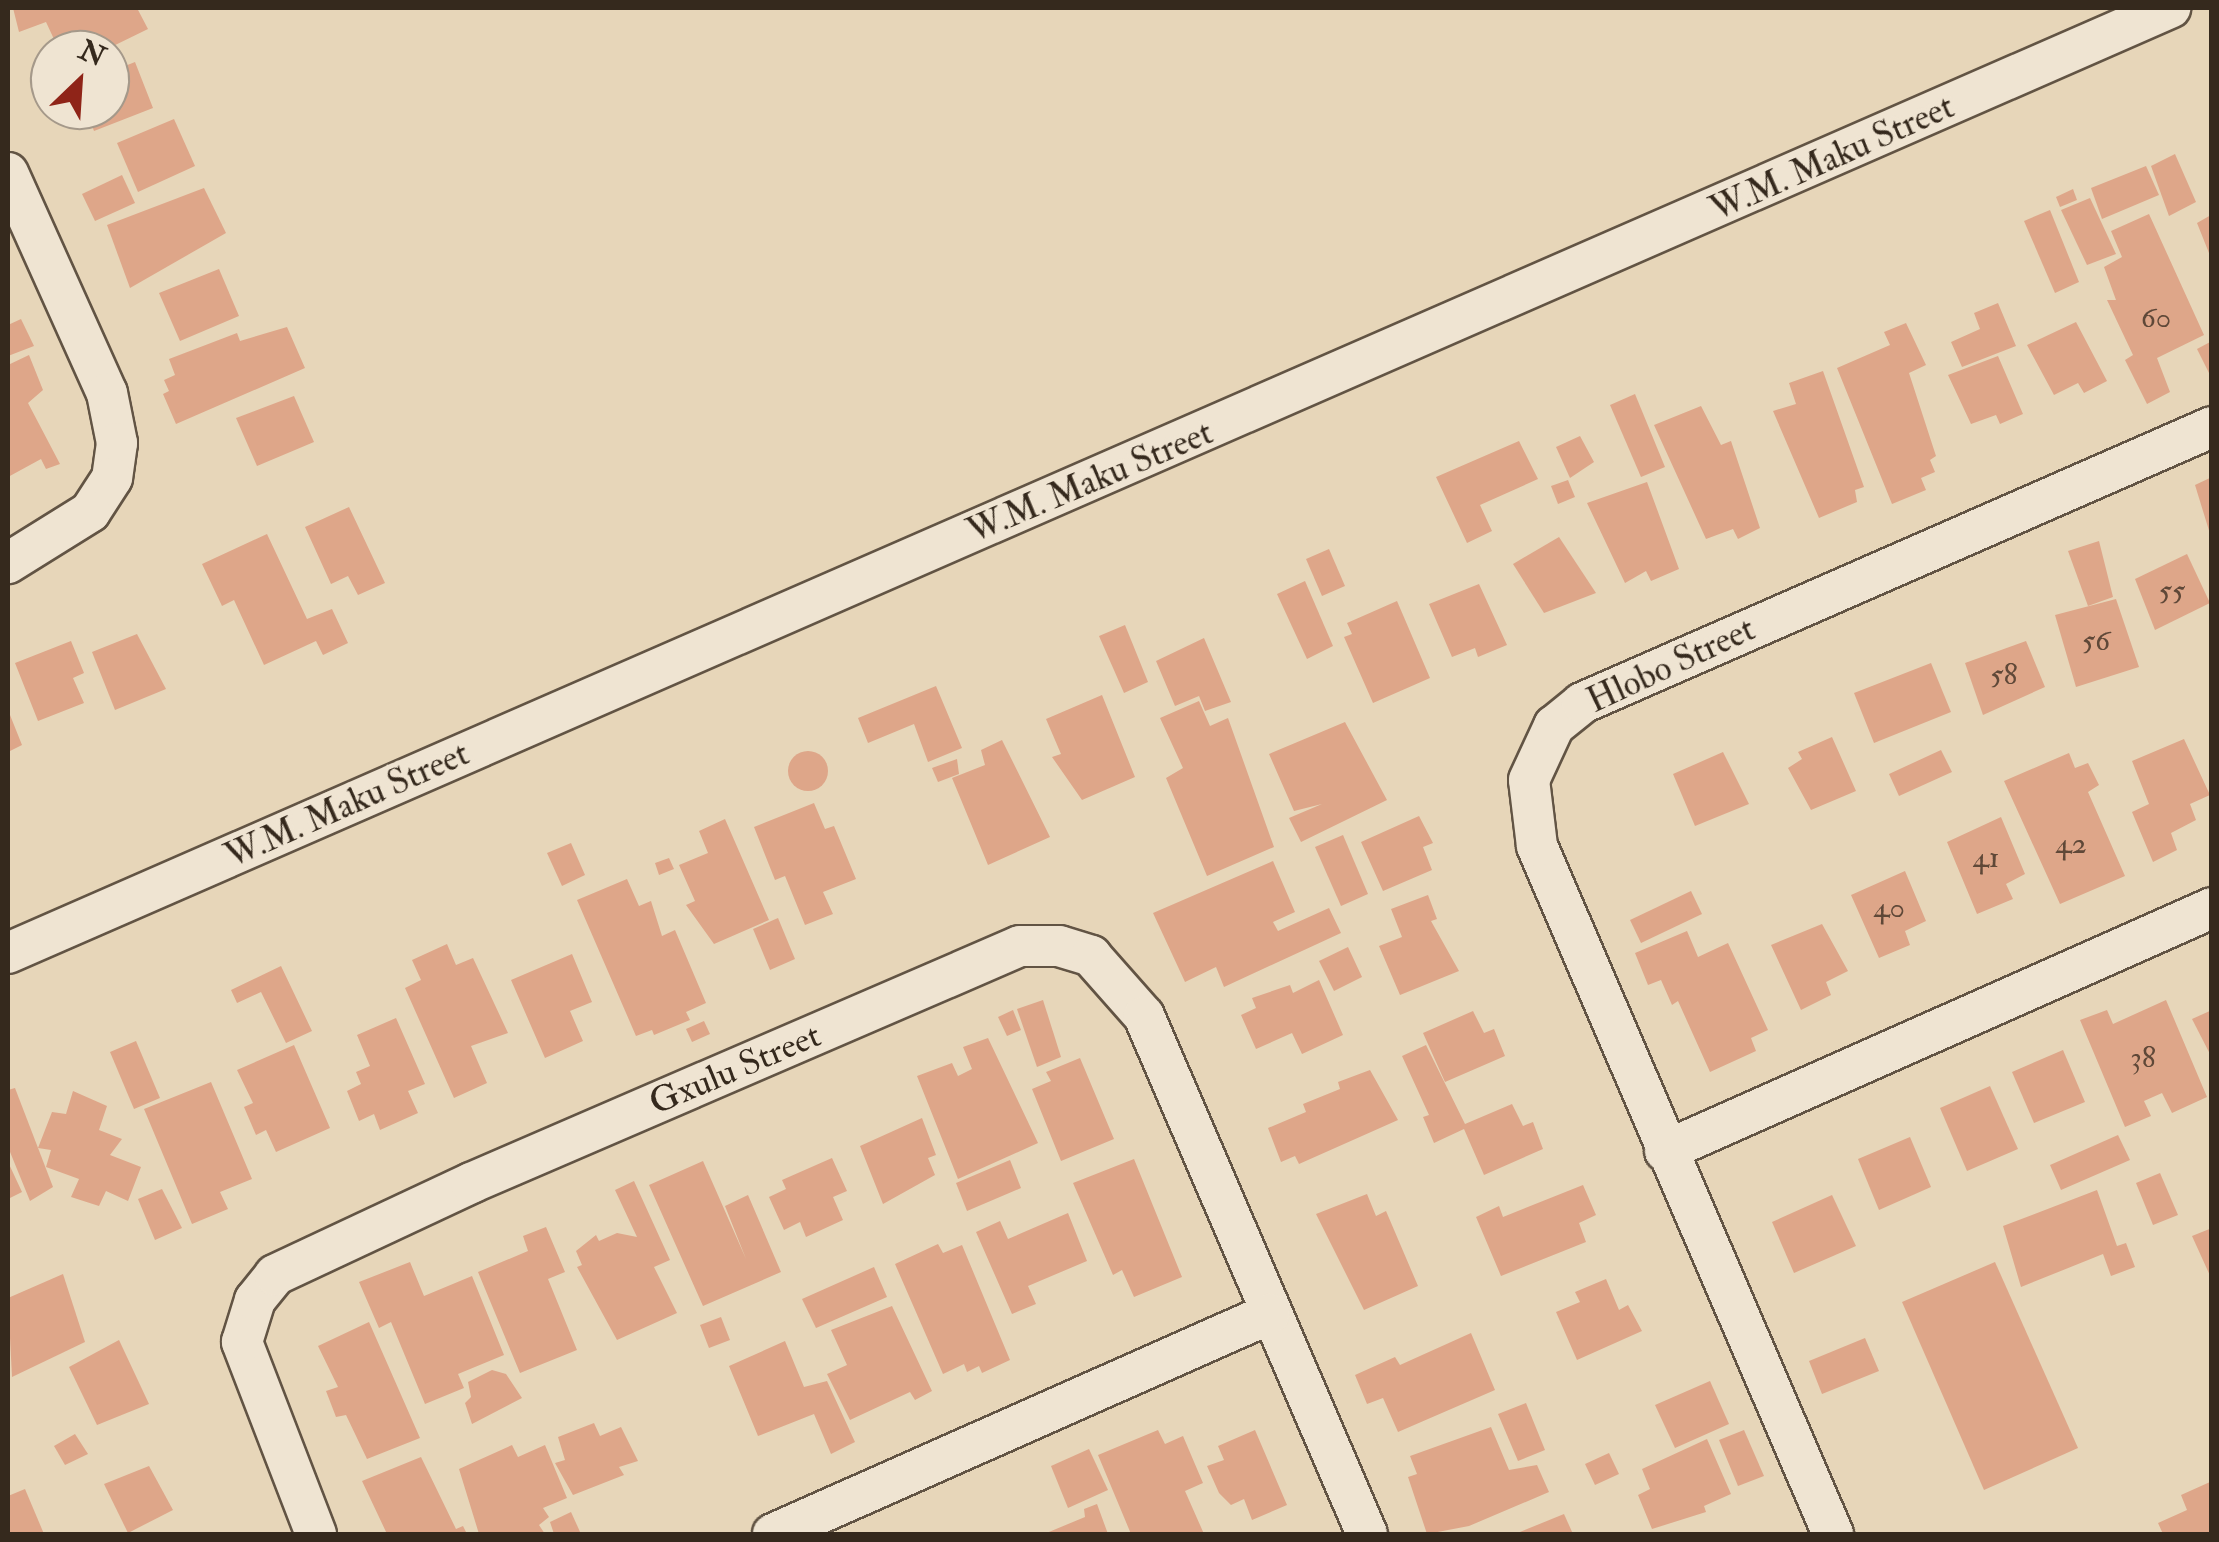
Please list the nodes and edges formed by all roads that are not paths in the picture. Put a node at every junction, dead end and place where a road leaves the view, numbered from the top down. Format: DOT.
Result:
graph roads {
  1 [pos="2170,8"];
  2 [pos="8,173"];
  3 [pos="2212,428"];
  4 [pos="8,564"];
  5 [pos="2212,908"];
  6 [pos="8,953"];
  7 [pos="1666,1151"];
  8 [pos="1270,1314"];
  9 [pos="316,1534"];
  10 [pos="774,1534"];
  11 [pos="1368,1534"];
  12 [pos="1833,1534"];
  1 -- 6 [label="street, W.M. Maku Street"];
  2 -- 4 [label="street"];
  3 -- 7 [label="street, Hlobo Street"];
  5 -- 7 [label="street"];
  7 -- 12 [label="street, Hlobo Street"];
  8 -- 9 [label="street, Gxulu Street"];
  8 -- 10 [label="street"];
  8 -- 11 [label="street, Gxulu Street"];
}
